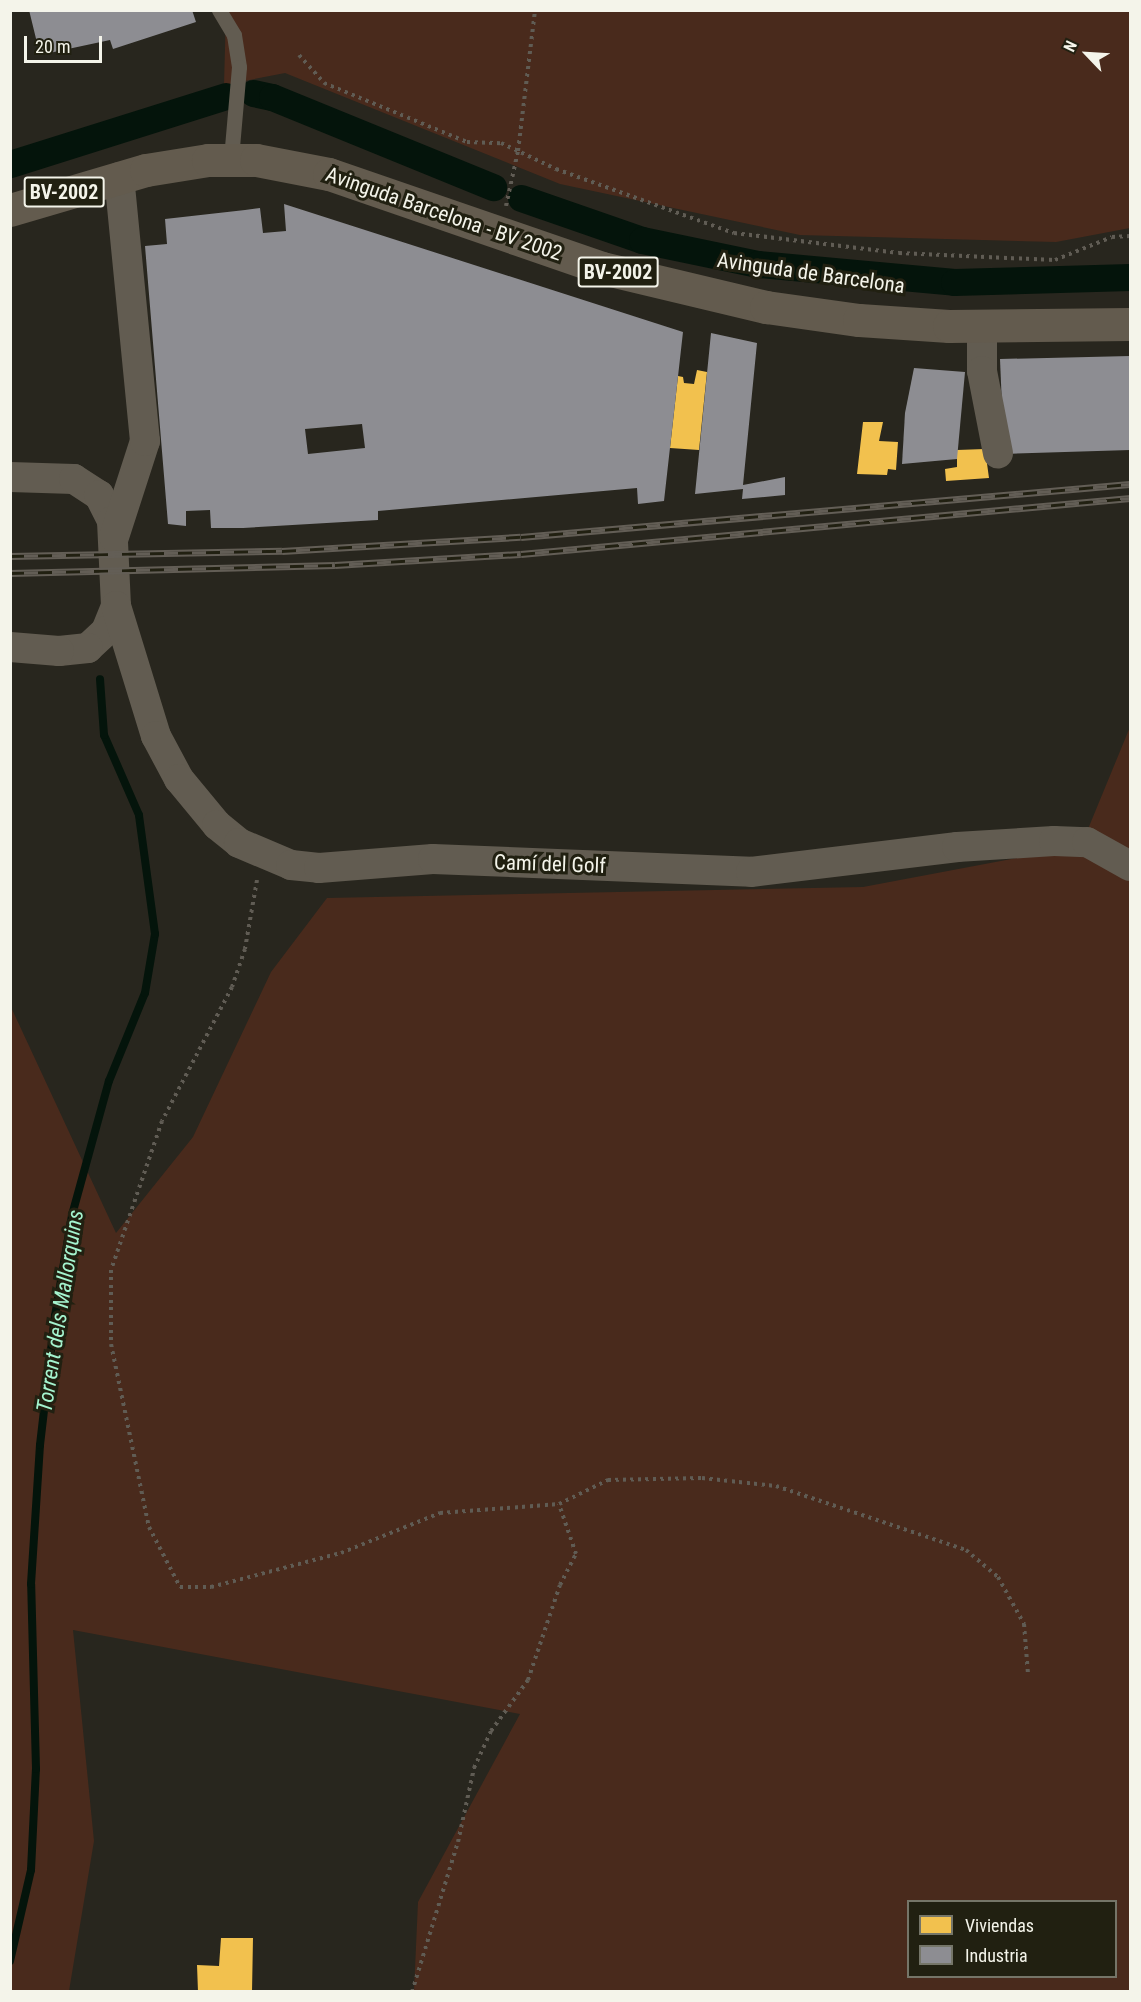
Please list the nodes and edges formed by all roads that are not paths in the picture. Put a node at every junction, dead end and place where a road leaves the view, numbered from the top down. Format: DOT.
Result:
graph roads {
  1 [pos="219,10"];
  2 [pos="231,158"];
  3 [pos="119,177"];
  4 [pos="10,210"];
  5 [pos="1131,324"];
  6 [pos="982,327"];
  7 [pos="998,453"];
  8 [pos="10,477"];
  9 [pos="114,537"];
  10 [pos="116,606"];
  11 [pos="10,647"];
  12 [pos="1131,866"];
  1 -- 2 [label="lane"];
  2 -- 3 [label="main road, Avinguda Barcelona - BV 2002 / BV-2002"];
  2 -- 6 [label="main road, Avinguda Barcelona - BV 2002 / BV-2002"];
  3 -- 4 [label="main road, Avinguda Barcelona - BV 2002 / BV-2002"];
  3 -- 9 [label="street"];
  5 -- 6 [label="main road, Avinguda Barcelona - BV 2002 / BV-2002"];
  6 -- 7 [label="street"];
  8 -- 9 [label="street"];
  9 -- 10 [label="street"];
  10 -- 11 [label="street"];
  10 -- 12 [label="street, Camí del Golf"];
}
